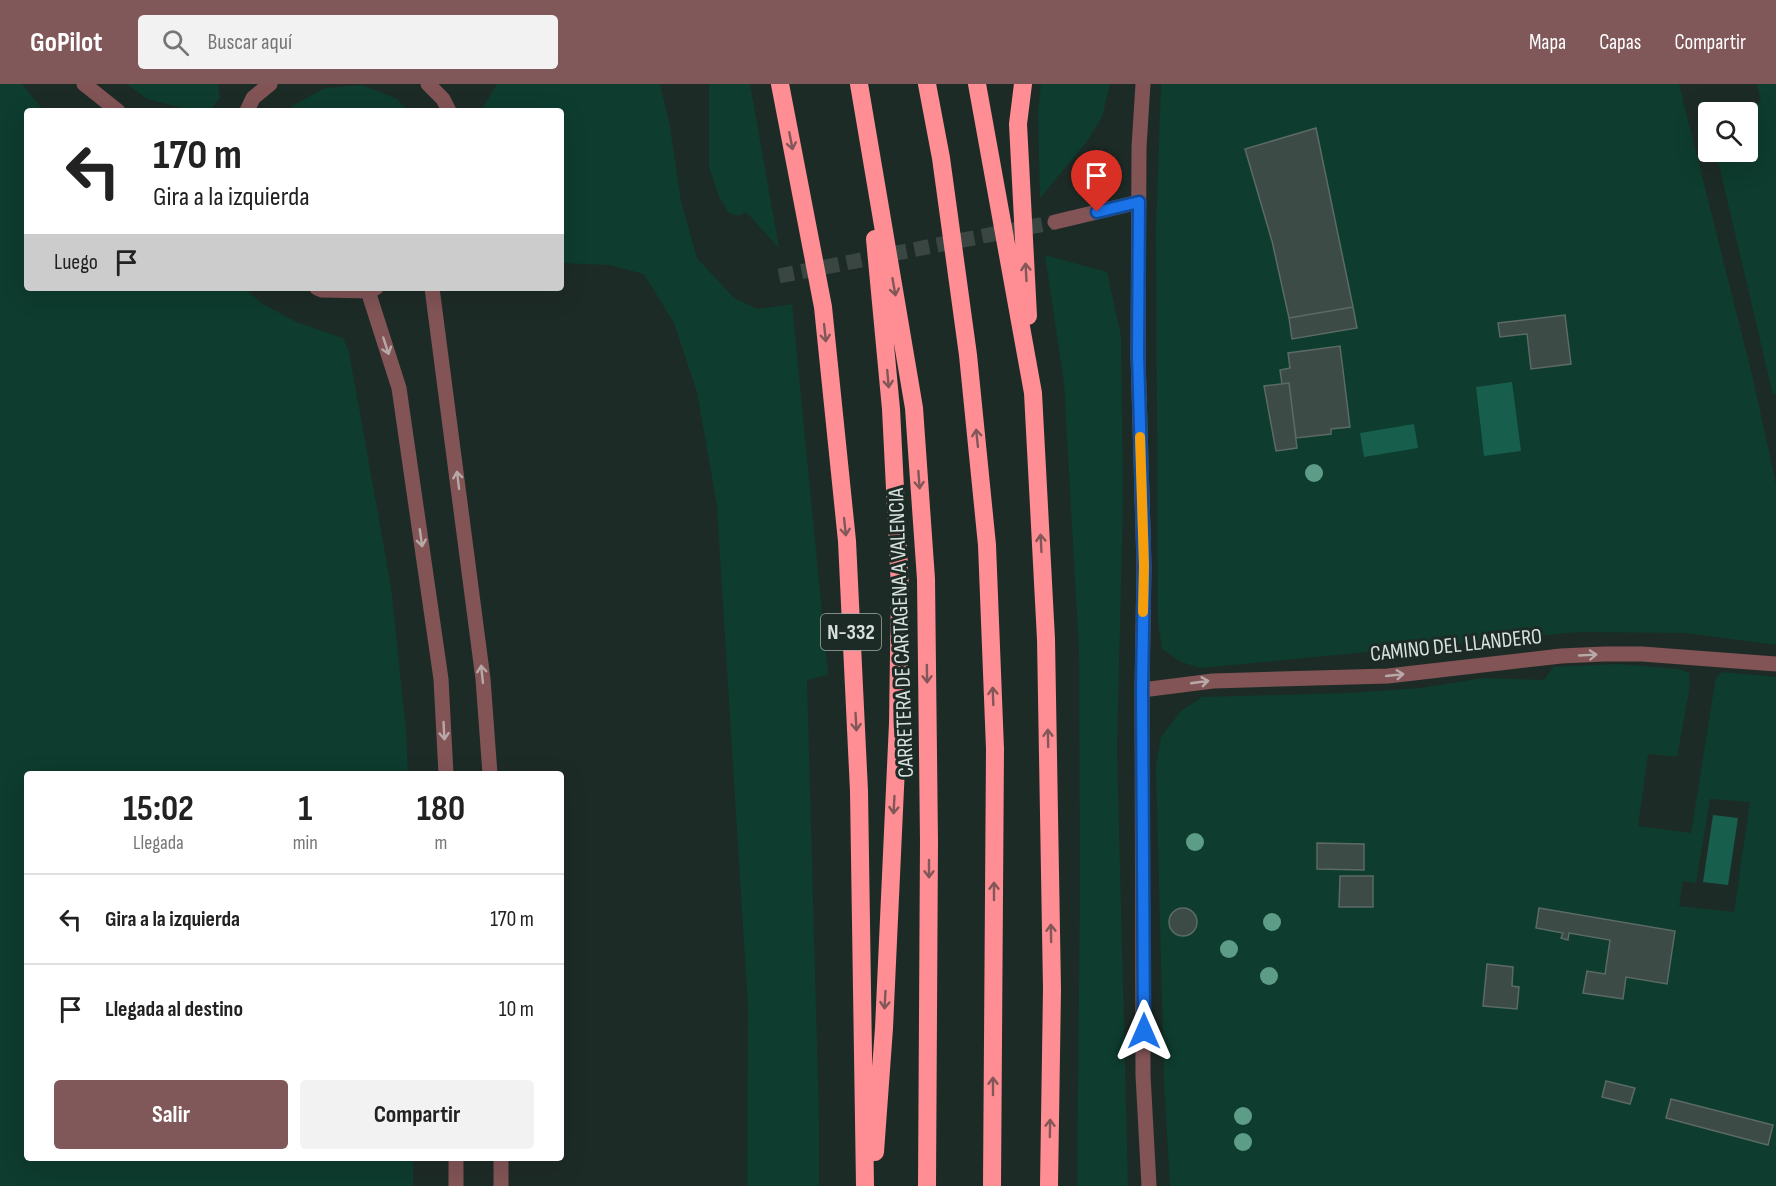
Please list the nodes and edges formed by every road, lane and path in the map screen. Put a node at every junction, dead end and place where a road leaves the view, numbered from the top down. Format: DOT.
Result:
graph roads {
  1 [pos="84,84"];
  2 [pos="270,84"];
  3 [pos="428,84"];
  4 [pos="780,84"];
  5 [pos="927,84"];
  6 [pos="977,84"];
  7 [pos="1023,84"];
  8 [pos="1143,84"];
  9 [pos="860,87"];
  10 [pos="249,98"];
  11 [pos="114,108"];
  12 [pos="448,108"];
  13 [pos="1139,202"];
  14 [pos="1055,222"];
  15 [pos="373,291"];
  16 [pos="432,291"];
  17 [pos="1033,393"];
  18 [pos="1776,663"];
  19 [pos="1142,690"];
  20 [pos="446,771"];
  21 [pos="490,771"];
  22 [pos="456,1161"];
  23 [pos="501,1161"];
  24 [pos="456,1186"];
  25 [pos="501,1186"];
  26 [pos="865,1186"];
  27 [pos="872,1186"];
  28 [pos="927,1186"];
  29 [pos="992,1186"];
  30 [pos="1049,1186"];
  31 [pos="1149,1186"];
  1 -- 11 [label="street"];
  2 -- 10 [label="street"];
  3 -- 12 [label="street"];
  4 -- 26 [label="highway, N-332, one-way"];
  29 -- 5 [label="highway, one-way"];
  6 -- 17 [label="highway"];
  17 -- 7 [label="highway, one-way"];
  8 -- 13 [label="street"];
  9 -- 27 [label="highway, N-332, one-way"];
  9 -- 28 [label="highway, CARRETERA DE CARTAGENA A VALENCIA / N-332, one-way"];
  13 -- 14 [label="street"];
  13 -- 19 [label="street"];
  15 -- 20 [label="street, one-way"];
  21 -- 16 [label="street, one-way"];
  30 -- 17 [label="highway, one-way"];
  19 -- 18 [label="street, CAMINO DEL LLANDERO, one-way"];
  19 -- 31 [label="street"];
  22 -- 24 [label="street"];
  23 -- 25 [label="street"];
}
